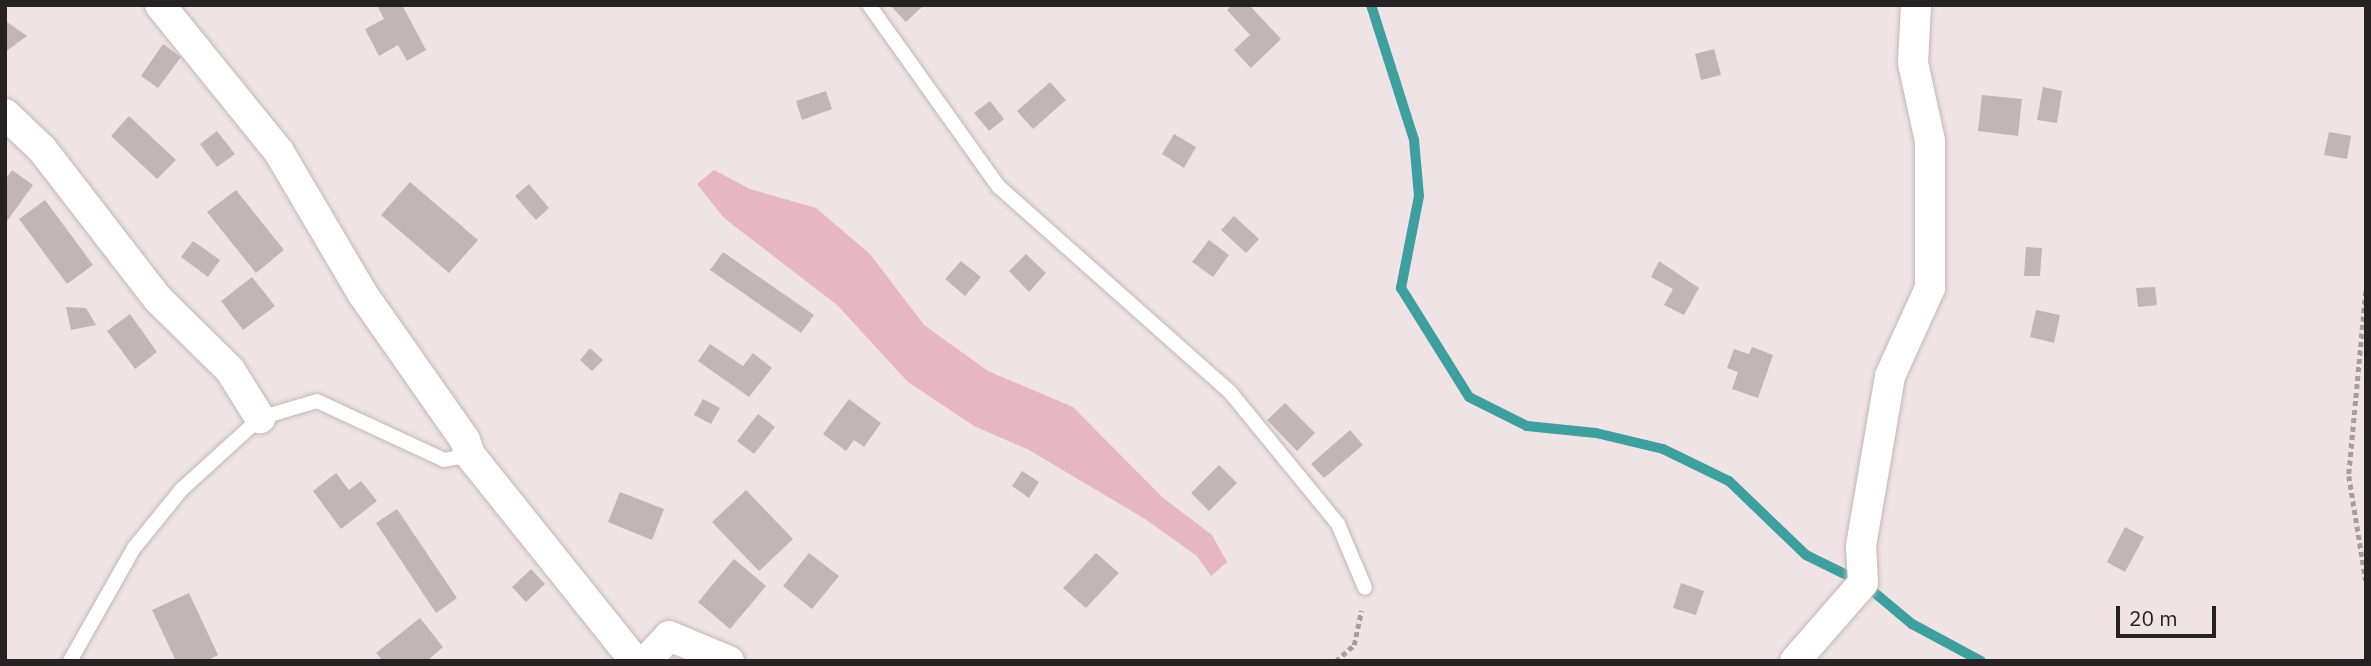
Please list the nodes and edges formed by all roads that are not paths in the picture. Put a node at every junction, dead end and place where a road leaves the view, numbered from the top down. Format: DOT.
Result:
graph roads {
  1 [pos="160,5"];
  2 [pos="869,5"];
  3 [pos="1916,5"];
  4 [pos="5,114"];
  5 [pos="260,418"];
  6 [pos="470,455"];
  7 [pos="1365,588"];
  8 [pos="70,661"];
  9 [pos="635,661"];
  10 [pos="646,661"];
  11 [pos="729,661"];
  12 [pos="1795,661"];
  1 -- 6 [label="street"];
  2 -- 7 [label="lane"];
  3 -- 12 [label="street"];
  4 -- 5 [label="street"];
  5 -- 6 [label="lane"];
  5 -- 8 [label="lane"];
  6 -- 9 [label="street"];
  10 -- 11 [label="street"];
}
